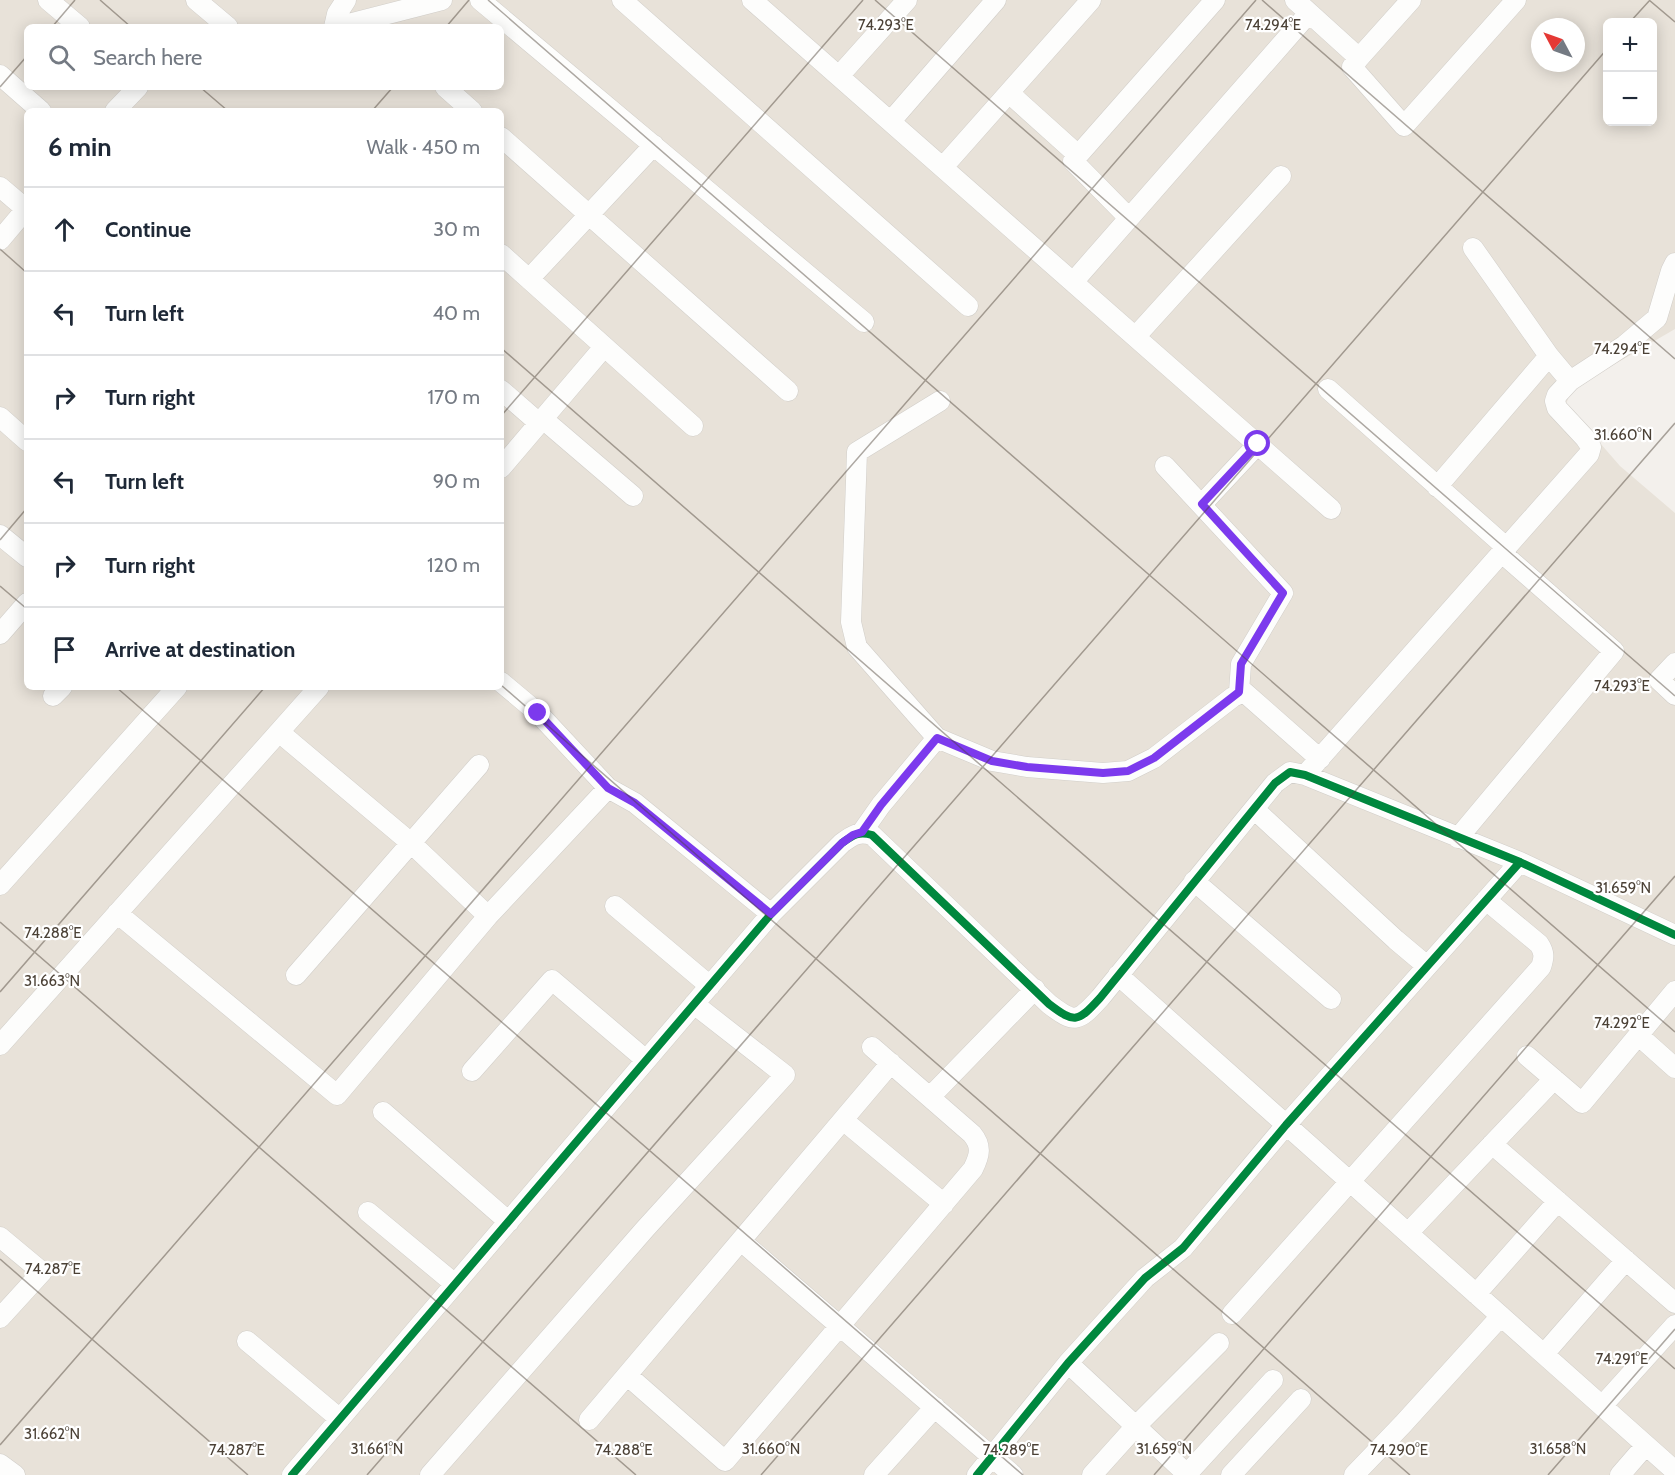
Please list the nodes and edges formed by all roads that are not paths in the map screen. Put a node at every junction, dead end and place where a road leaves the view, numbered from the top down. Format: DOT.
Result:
graph roads {
  1 [pos="48,0"];
  2 [pos="196,0"];
  3 [pos="345,0"];
  4 [pos="442,0"];
  5 [pos="480,0"];
  6 [pos="622,0"];
  7 [pos="907,0"];
  8 [pos="996,0"];
  9 [pos="1091,0"];
  10 [pos="1215,0"];
  11 [pos="1411,0"];
  12 [pos="1516,0"];
  13 [pos="763,4"];
  14 [pos="1302,6"];
  15 [pos="373,23"];
  16 [pos="76,24"];
  17 [pos="224,24"];
  18 [pos="335,24"];
  19 [pos="1359,58"];
  20 [pos="0,75"];
  21 [pos="839,76"];
  22 [pos="135,90"];
  23 [pos="448,90"];
  24 [pos="1009,93"];
  25 [pos="38,108"];
  26 [pos="119,108"];
  27 [pos="469,108"];
  28 [pos="891,121"];
  29 [pos="504,140"];
  30 [pos="654,145"];
  31 [pos="1078,155"];
  32 [pos="943,167"];
  33 [pos="1281,176"];
  34 [pos="0,187"];
  35 [pos="24,207"];
  36 [pos="24,211"];
  37 [pos="589,215"];
  38 [pos="1129,218"];
  39 [pos="0,240"];
  40 [pos="1473,248"];
  41 [pos="504,257"];
  42 [pos="1675,262"];
  43 [pos="529,279"];
  44 [pos="1074,281"];
  45 [pos="968,306"];
  46 [pos="864,322"];
  47 [pos="1136,336"];
  48 [pos="604,347"];
  49 [pos="1549,356"];
  50 [pos="1570,381"];
  51 [pos="1328,389"];
  52 [pos="788,391"];
  53 [pos="504,392"];
  54 [pos="940,401"];
  55 [pos="0,417"];
  56 [pos="541,421"];
  57 [pos="693,426"];
  58 [pos="24,438"];
  59 [pos="1258,444"];
  60 [pos="504,464"];
  61 [pos="1165,466"];
  62 [pos="1437,487"];
  63 [pos="633,496"];
  64 [pos="1202,504"];
  65 [pos="1331,509"];
  66 [pos="0,535"];
  67 [pos="1504,551"];
  68 [pos="24,555"];
  69 [pos="24,606"];
  70 [pos="0,634"];
  71 [pos="1675,663"];
  72 [pos="504,685"];
  73 [pos="174,690"];
  74 [pos="316,690"];
  75 [pos="1239,692"];
  76 [pos="1675,695"];
  77 [pos="279,732"];
  78 [pos="937,738"];
  79 [pos="1320,759"];
  80 [pos="479,765"];
  81 [pos="1305,775"];
  82 [pos="608,788"];
  83 [pos="1254,809"];
  84 [pos="862,832"];
  85 [pos="1458,838"];
  86 [pos="411,843"];
  87 [pos="1520,862"];
  88 [pos="1194,881"];
  89 [pos="0,885"];
  90 [pos="1486,900"];
  91 [pos="615,906"];
  92 [pos="117,913"];
  93 [pos="771,914"];
  94 [pos="488,916"];
  95 [pos="1675,935"];
  96 [pos="1427,966"];
  97 [pos="296,975"];
  98 [pos="1118,975"];
  99 [pos="710,986"];
  100 [pos="1035,989"];
  101 [pos="1675,992"];
  102 [pos="1331,999"];
  103 [pos="694,1004"];
  104 [pos="1638,1035"];
  105 [pos="0,1045"];
  106 [pos="872,1047"];
  107 [pos="1527,1056"];
  108 [pos="646,1060"];
  109 [pos="891,1063"];
  110 [pos="1675,1068"];
  111 [pos="472,1071"];
  112 [pos="1554,1079"];
  113 [pos="930,1097"];
  114 [pos="383,1112"];
  115 [pos="843,1120"];
  116 [pos="1286,1125"];
  117 [pos="1492,1144"];
  118 [pos="1349,1182"];
  119 [pos="1558,1201"];
  120 [pos="944,1204"];
  121 [pos="368,1212"];
  122 [pos="509,1222"];
  123 [pos="1408,1233"];
  124 [pos="0,1237"];
  125 [pos="741,1241"];
  126 [pos="1626,1260"];
  127 [pos="455,1284"];
  128 [pos="1476,1294"];
  129 [pos="1675,1303"];
  130 [pos="1232,1314"];
  131 [pos="1501,1316"];
  132 [pos="0,1318"];
  133 [pos="840,1325"];
  134 [pos="1675,1325"];
  135 [pos="247,1341"];
  136 [pos="1218,1343"];
  137 [pos="1544,1354"];
  138 [pos="1068,1364"];
  139 [pos="628,1376"];
  140 [pos="1273,1380"];
  141 [pos="1301,1399"];
  142 [pos="1602,1406"];
  143 [pos="935,1407"];
  144 [pos="340,1419"];
  145 [pos="590,1420"];
  146 [pos="1136,1426"];
  147 [pos="1646,1445"];
  148 [pos="993,1457"];
  149 [pos="0,1464"];
  150 [pos="1675,1472"];
  151 [pos="1188,1474"];
  152 [pos="15,1475"];
  153 [pos="292,1475"];
  154 [pos="430,1475"];
  155 [pos="874,1475"];
  156 [pos="976,1475"];
  157 [pos="1013,1475"];
  158 [pos="1092,1475"];
  159 [pos="1231,1475"];
  160 [pos="1354,1475"];
  161 [pos="1620,1475"];
  1 -- 16 [label="street"];
  2 -- 17 [label="street"];
  3 -- 18 [label="street"];
  4 -- 15 [label="street"];
  5 -- 30 [label="street"];
  6 -- 45 [label="street"];
  7 -- 21 [label="street"];
  8 -- 28 [label="street"];
  9 -- 24 [label="street"];
  10 -- 31 [label="street"];
  11 -- 19 [label="street"];
  12 -- 19 [label="street"];
  13 -- 21 [label="street"];
  14 -- 19 [label="street"];
  14 -- 38 [label="street"];
  20 -- 25 [label="street"];
  21 -- 28 [label="street"];
  22 -- 26 [label="street"];
  23 -- 27 [label="street"];
  24 -- 31 [label="street"];
  24 -- 32 [label="street"];
  28 -- 32 [label="street"];
  29 -- 37 [label="street"];
  30 -- 37 [label="street"];
  30 -- 46 [label="street"];
  31 -- 38 [label="street"];
  32 -- 44 [label="street"];
  33 -- 47 [label="street"];
  34 -- 35 [label="street"];
  36 -- 39 [label="street"];
  37 -- 43 [label="street"];
  37 -- 52 [label="street"];
  38 -- 44 [label="street"];
  40 -- 49 [label="street"];
  41 -- 43 [label="street"];
  42 -- 50 [label="street"];
  43 -- 48 [label="street"];
  44 -- 47 [label="street"];
  47 -- 59 [label="street"];
  48 -- 56 [label="street"];
  48 -- 57 [label="street"];
  49 -- 50 [label="street"];
  49 -- 62 [label="street"];
  50 -- 67 [label="street"];
  51 -- 62 [label="street"];
  53 -- 56 [label="street"];
  54 -- 78 [label="street"];
  55 -- 58 [label="street"];
  56 -- 60 [label="street"];
  56 -- 63 [label="street"];
  59 -- 64 [label="street"];
  59 -- 65 [label="street"];
  61 -- 64 [label="street"];
  62 -- 67 [label="street"];
  64 -- 75 [label="street"];
  66 -- 68 [label="street"];
  67 -- 79 [label="street"];
  67 -- 85 [label="street"];
  69 -- 70 [label="street"];
  71 -- 76 [label="street"];
  72 -- 82 [label="street"];
  73 -- 89 [label="street"];
  74 -- 77 [label="street"];
  75 -- 78 [label="street"];
  75 -- 79 [label="street"];
  77 -- 86 [label="street"];
  77 -- 92 [label="street"];
  78 -- 84 [label="street"];
  79 -- 81 [label="street"];
  80 -- 86 [label="street"];
  81 -- 83 [label="street"];
  81 -- 85 [label="street"];
  82 -- 93 [label="street"];
  82 -- 94 [label="street"];
  83 -- 88 [label="street"];
  83 -- 96 [label="street"];
  84 -- 93 [label="street"];
  84 -- 100 [label="street"];
  85 -- 87 [label="street"];
  86 -- 94 [label="street"];
  86 -- 97 [label="street"];
  87 -- 90 [label="street"];
  87 -- 95 [label="street"];
  88 -- 98 [label="street"];
  88 -- 102 [label="street"];
  90 -- 96 [label="street"];
  90 -- 118 [label="street"];
  91 -- 99 [label="street"];
  92 -- 94 [label="street"];
  92 -- 105 [label="street"];
  93 -- 99 [label="street"];
  96 -- 116 [label="street"];
  98 -- 100 [label="street"];
  98 -- 116 [label="street"];
  99 -- 103 [label="street"];
  100 -- 113 [label="street"];
  101 -- 104 [label="street"];
  103 -- 108 [label="street"];
  103 -- 154 [label="street"];
  104 -- 110 [label="street"];
  104 -- 112 [label="street"];
  106 -- 109 [label="street"];
  107 -- 112 [label="street"];
  108 -- 111 [label="street"];
  108 -- 122 [label="street"];
  109 -- 113 [label="street"];
  109 -- 115 [label="street"];
  112 -- 117 [label="street"];
  113 -- 120 [label="street"];
  114 -- 122 [label="street"];
  115 -- 120 [label="street"];
  115 -- 125 [label="street"];
  116 -- 118 [label="street"];
  116 -- 138 [label="street"];
  117 -- 119 [label="street"];
  117 -- 123 [label="street"];
  118 -- 123 [label="street"];
  118 -- 130 [label="street"];
  119 -- 126 [label="street"];
  119 -- 128 [label="street"];
  120 -- 133 [label="street"];
  121 -- 127 [label="street"];
  122 -- 127 [label="street"];
  123 -- 128 [label="street"];
  124 -- 132 [label="street"];
  125 -- 133 [label="street"];
  125 -- 139 [label="street"];
  126 -- 129 [label="street"];
  126 -- 137 [label="street"];
  127 -- 144 [label="street"];
  128 -- 131 [label="street"];
  131 -- 137 [label="street"];
  131 -- 160 [label="street"];
  133 -- 139 [label="street"];
  133 -- 143 [label="street"];
  134 -- 142 [label="street"];
  135 -- 144 [label="street"];
  136 -- 146 [label="street"];
  137 -- 142 [label="street"];
  138 -- 146 [label="street"];
  138 -- 148 [label="street"];
  139 -- 145 [label="street"];
  140 -- 151 [label="street"];
  141 -- 159 [label="street"];
  142 -- 147 [label="street"];
  143 -- 148 [label="street"];
  143 -- 155 [label="street"];
  144 -- 153 [label="street"];
  146 -- 151 [label="street"];
  146 -- 158 [label="street"];
  147 -- 150 [label="street"];
  147 -- 161 [label="street"];
  148 -- 156 [label="street"];
  148 -- 157 [label="street"];
  149 -- 152 [label="street"];
}
